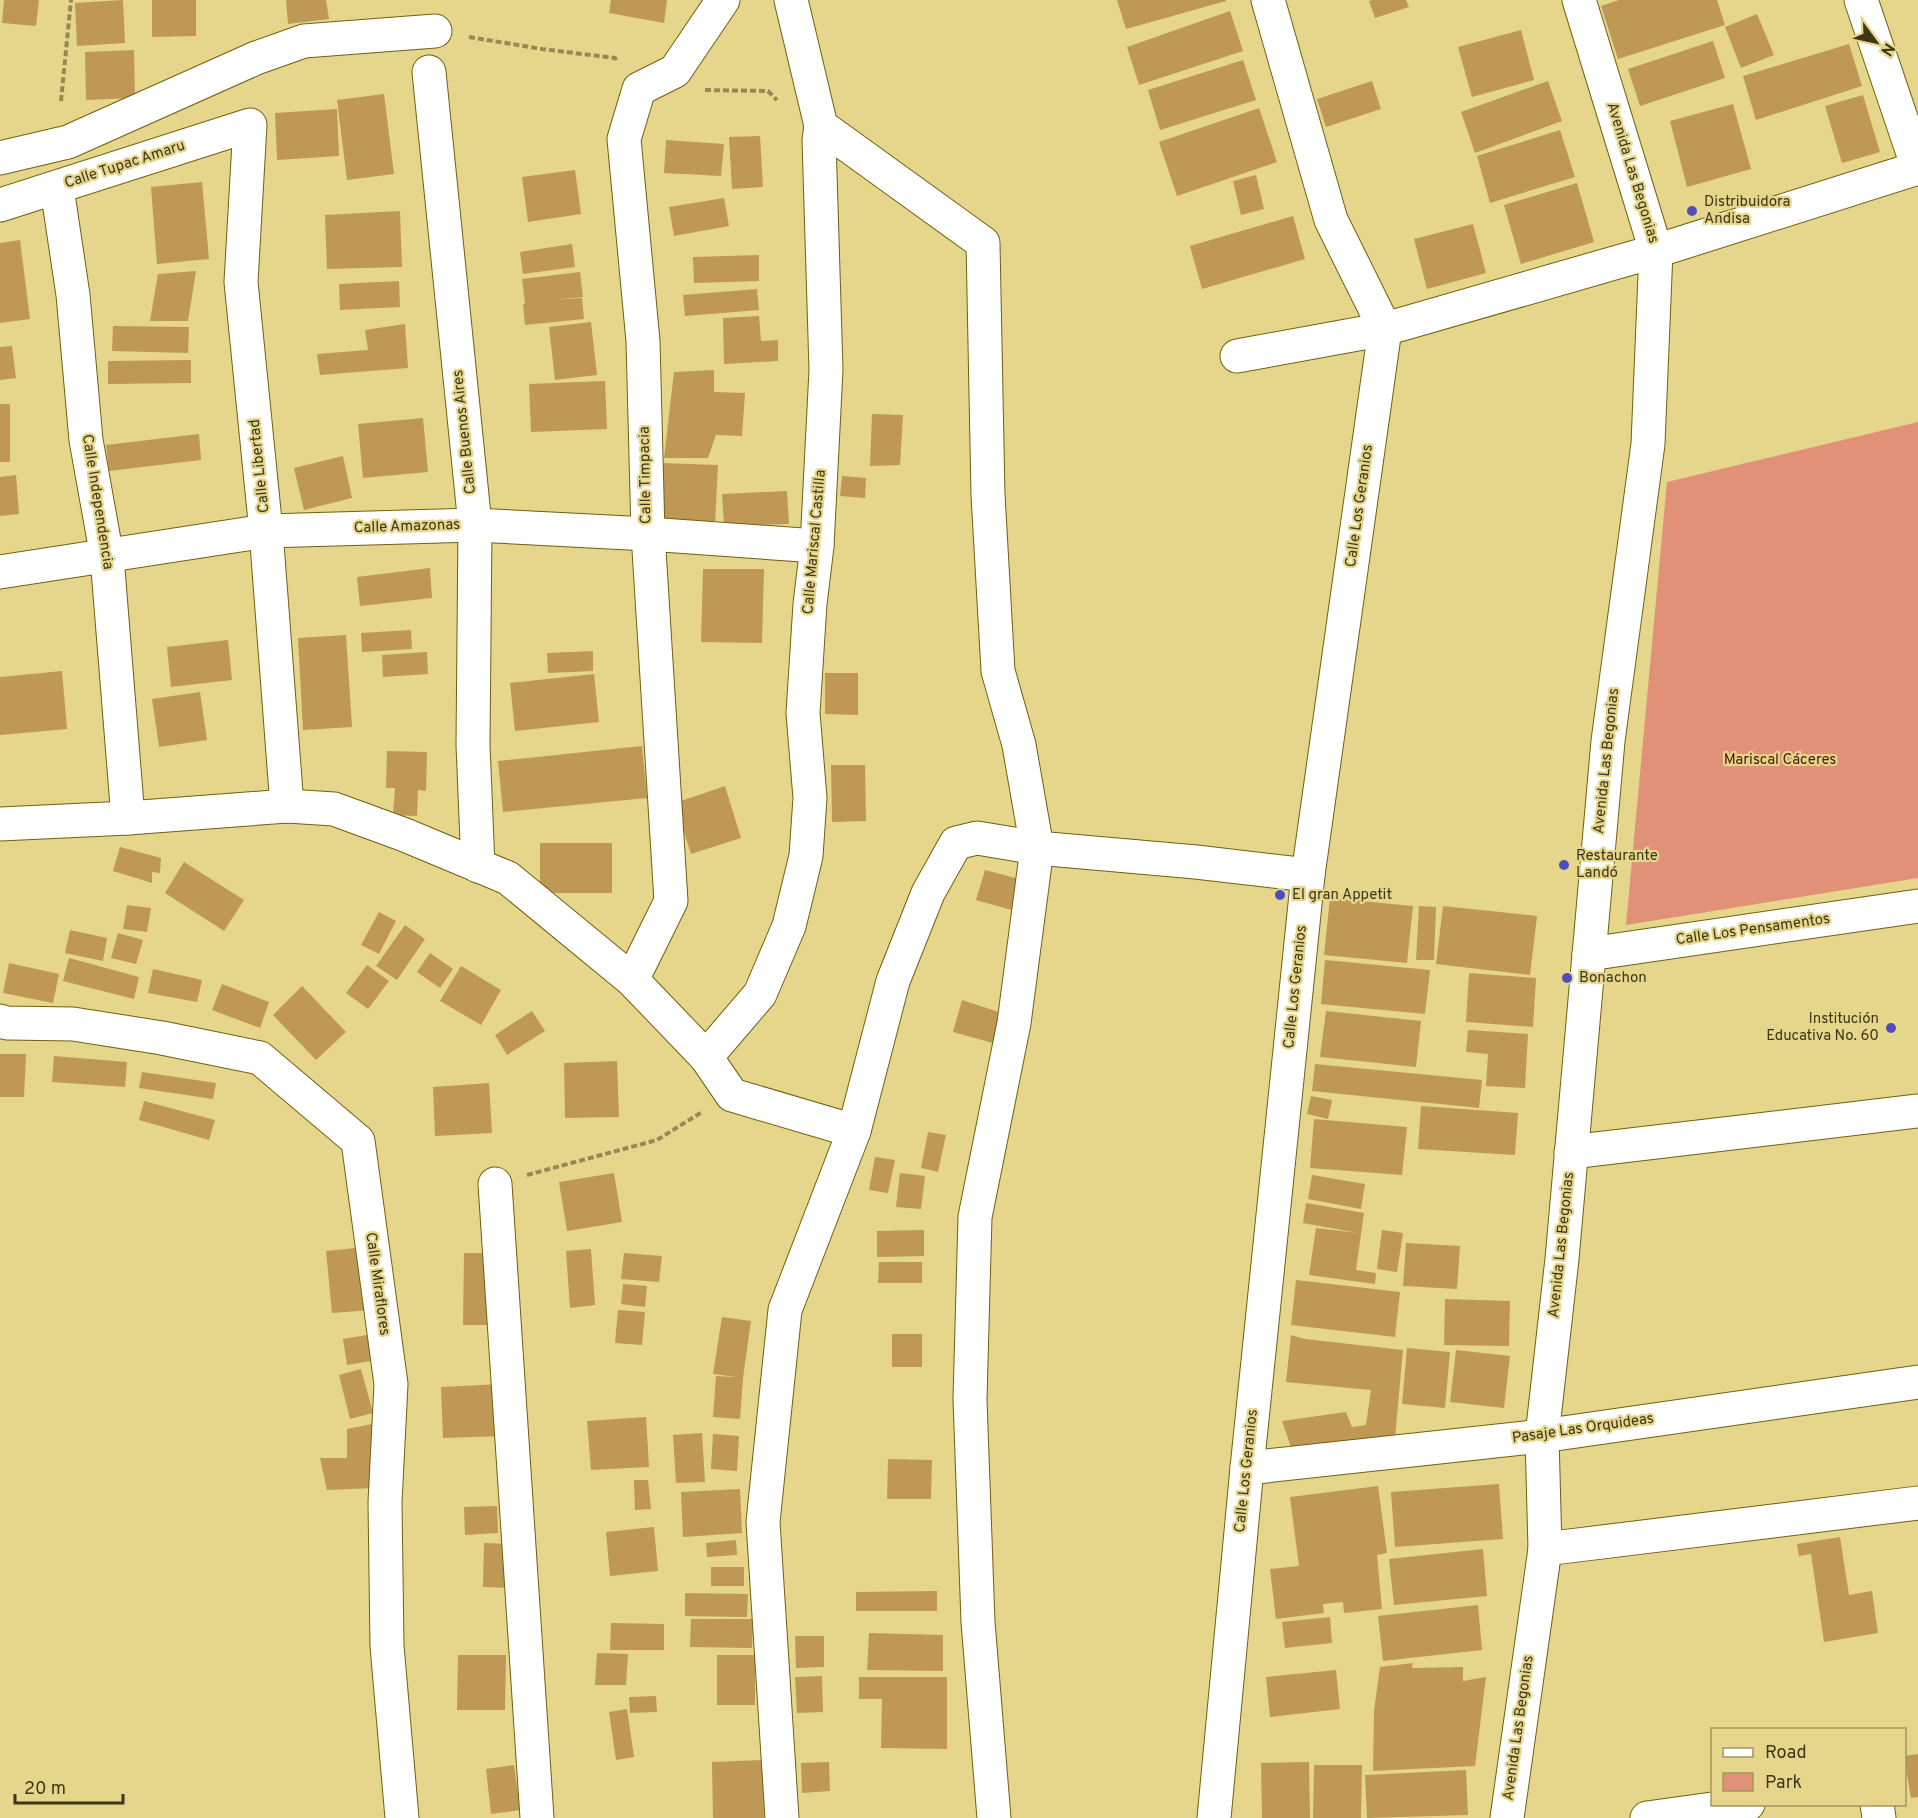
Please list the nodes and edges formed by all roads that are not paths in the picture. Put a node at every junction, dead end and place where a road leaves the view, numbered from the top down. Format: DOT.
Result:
graph roads {
  1 [pos="723,0"];
  2 [pos="1268,0"];
  3 [pos="1579,0"];
  4 [pos="1861,0"];
  5 [pos="791,2"];
  6 [pos="435,31"];
  7 [pos="429,72"];
  8 [pos="250,125"];
  9 [pos="821,126"];
  10 [pos="0,158"];
  11 [pos="1918,168"];
  12 [pos="57,188"];
  13 [pos="0,205"];
  14 [pos="1656,251"];
  15 [pos="1385,329"];
  16 [pos="1237,356"];
  17 [pos="475,525"];
  18 [pos="266,531"];
  19 [pos="648,534"];
  20 [pos="817,546"];
  21 [pos="107,557"];
  22 [pos="0,572"];
  23 [pos="287,806"];
  24 [pos="128,818"];
  25 [pos="0,824"];
  26 [pos="1038,848"];
  27 [pos="478,866"];
  28 [pos="1308,875"];
  29 [pos="1918,906"];
  30 [pos="1589,954"];
  31 [pos="632,980"];
  32 [pos="0,1021"];
  33 [pos="706,1057"];
  34 [pos="1918,1111"];
  35 [pos="854,1131"];
  36 [pos="1571,1152"];
  37 [pos="495,1184"];
  38 [pos="1918,1382"];
  39 [pos="1542,1436"];
  40 [pos="1247,1468"];
  41 [pos="1918,1503"];
  42 [pos="1545,1549"];
  43 [pos="1734,1806"];
  44 [pos="402,1818"];
  45 [pos="537,1818"];
  46 [pos="782,1818"];
  47 [pos="994,1818"];
  48 [pos="1214,1818"];
  49 [pos="1507,1818"];
  50 [pos="1647,1818"];
  1 -- 19 [label="street, Calle Timpacia"];
  2 -- 15 [label="street"];
  3 -- 14 [label="street, Avenida Las Begonias"];
  4 -- 11 [label="street"];
  5 -- 9 [label="street, Calle Mariscal Castilla"];
  6 -- 10 [label="street"];
  7 -- 17 [label="street, Calle Buenos Aires"];
  8 -- 12 [label="street, Calle Tupac Amaru"];
  8 -- 18 [label="street, Calle Libertad"];
  9 -- 20 [label="street, Calle Mariscal Castilla"];
  9 -- 26 [label="street"];
  11 -- 14 [label="street"];
  12 -- 13 [label="street, Calle Tupac Amaru"];
  12 -- 21 [label="street, Calle Independencia"];
  14 -- 15 [label="street"];
  14 -- 30 [label="street, Avenida Las Begonias"];
  15 -- 16 [label="street"];
  15 -- 28 [label="street, Calle Los Geranios"];
  17 -- 18 [label="street, Calle Amazonas"];
  17 -- 19 [label="street, Calle Amazonas"];
  17 -- 27 [label="street, Calle Buenos Aires"];
  18 -- 21 [label="street, Calle Amazonas"];
  18 -- 23 [label="street, Calle Libertad"];
  19 -- 20 [label="street, Calle Amazonas"];
  19 -- 31 [label="street, Calle Timpacia"];
  20 -- 33 [label="street, Calle Mariscal Castilla"];
  21 -- 22 [label="street, Calle Amazonas"];
  21 -- 24 [label="street, Calle Independencia"];
  23 -- 24 [label="street"];
  23 -- 27 [label="street"];
  24 -- 25 [label="street"];
  26 -- 28 [label="street"];
  26 -- 35 [label="street"];
  26 -- 47 [label="street"];
  27 -- 31 [label="street"];
  28 -- 40 [label="street, Calle Los Geranios"];
  29 -- 30 [label="street, Calle Los Pensamentos"];
  30 -- 36 [label="street, Avenida Las Begonias"];
  31 -- 33 [label="street"];
  32 -- 44 [label="street, Calle Miraflores"];
  33 -- 35 [label="street"];
  34 -- 36 [label="street"];
  35 -- 46 [label="street"];
  36 -- 39 [label="street, Avenida Las Begonias"];
  37 -- 45 [label="street"];
  38 -- 39 [label="street, Pasaje Las Orquideas"];
  39 -- 40 [label="street, Pasaje Las Orquideas"];
  39 -- 42 [label="street, Avenida Las Begonias"];
  40 -- 48 [label="street, Calle Los Geranios"];
  41 -- 42 [label="street"];
  42 -- 49 [label="street, Avenida Las Begonias"];
  43 -- 50 [label="street"];
}
